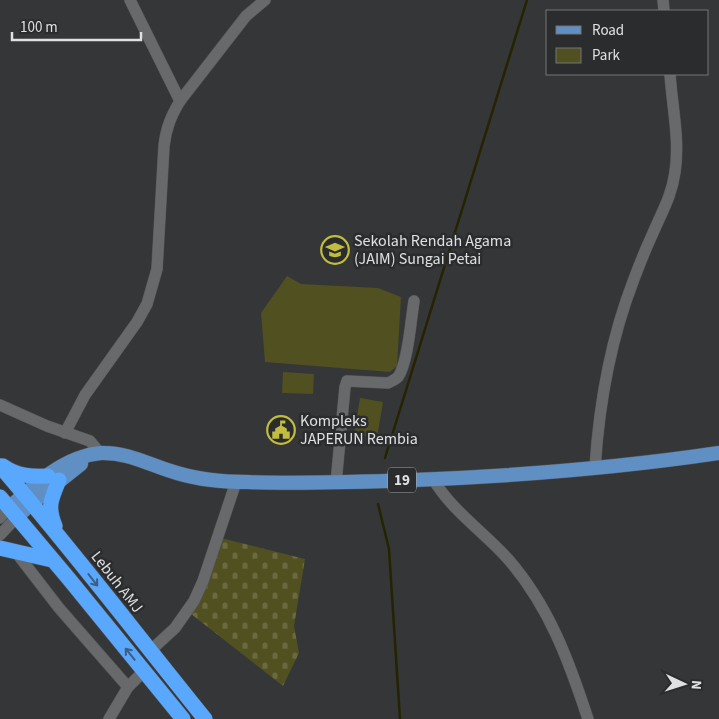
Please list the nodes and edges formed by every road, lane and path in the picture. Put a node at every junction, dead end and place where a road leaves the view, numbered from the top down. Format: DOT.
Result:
graph roads {
  1 [pos="130,0"];
  2 [pos="265,0"];
  3 [pos="670,75"];
  4 [pos="180,101"];
  5 [pos="414,301"];
  6 [pos="0,406"];
  7 [pos="65,433"];
  8 [pos="719,453"];
  9 [pos="94,455"];
  10 [pos="0,465"];
  11 [pos="595,468"];
  12 [pos="54,478"];
  13 [pos="433,479"];
  14 [pos="236,482"];
  15 [pos="336,483"];
  16 [pos="28,498"];
  17 [pos="6,510"];
  18 [pos="0,535"];
  19 [pos="63,542"];
  20 [pos="7,550"];
  21 [pos="52,560"];
  22 [pos="150,651"];
  23 [pos="144,671"];
  24 [pos="128,687"];
  25 [pos="108,719"];
  26 [pos="183,719"];
  27 [pos="206,719"];
  28 [pos="588,719"];
  1 -- 4 [label="street"];
  2 -- 4 [label="street"];
  3 -- 11 [label="street"];
  4 -- 7 [label="street"];
  5 -- 15 [label="street"];
  6 -- 7 [label="street"];
  7 -- 9 [label="street"];
  8 -- 11 [label="main road, 19"];
  9 -- 12 [label="main road, 19"];
  9 -- 14 [label="main road, 19"];
  10 -- 12 [label="highway"];
  10 -- 16 [label="highway, Lebuh AMJ"];
  11 -- 13 [label="main road, 19"];
  12 -- 16 [label="main road, 19"];
  12 -- 19 [label="highway"];
  13 -- 15 [label="main road, 19"];
  13 -- 28 [label="street"];
  14 -- 15 [label="main road, 19"];
  14 -- 22 [label="street"];
  16 -- 17 [label="main road, 19"];
  16 -- 19 [label="highway, Lebuh AMJ"];
  17 -- 18 [label="street"];
  17 -- 21 [label="highway"];
  19 -- 22 [label="highway, Lebuh AMJ, one-way"];
  20 -- 21 [label="highway"];
  20 -- 24 [label="street"];
  23 -- 21 [label="highway, one-way"];
  22 -- 27 [label="highway, Lebuh AMJ"];
  23 -- 24 [label="street"];
  23 -- 26 [label="highway"];
  24 -- 25 [label="street"];
}
